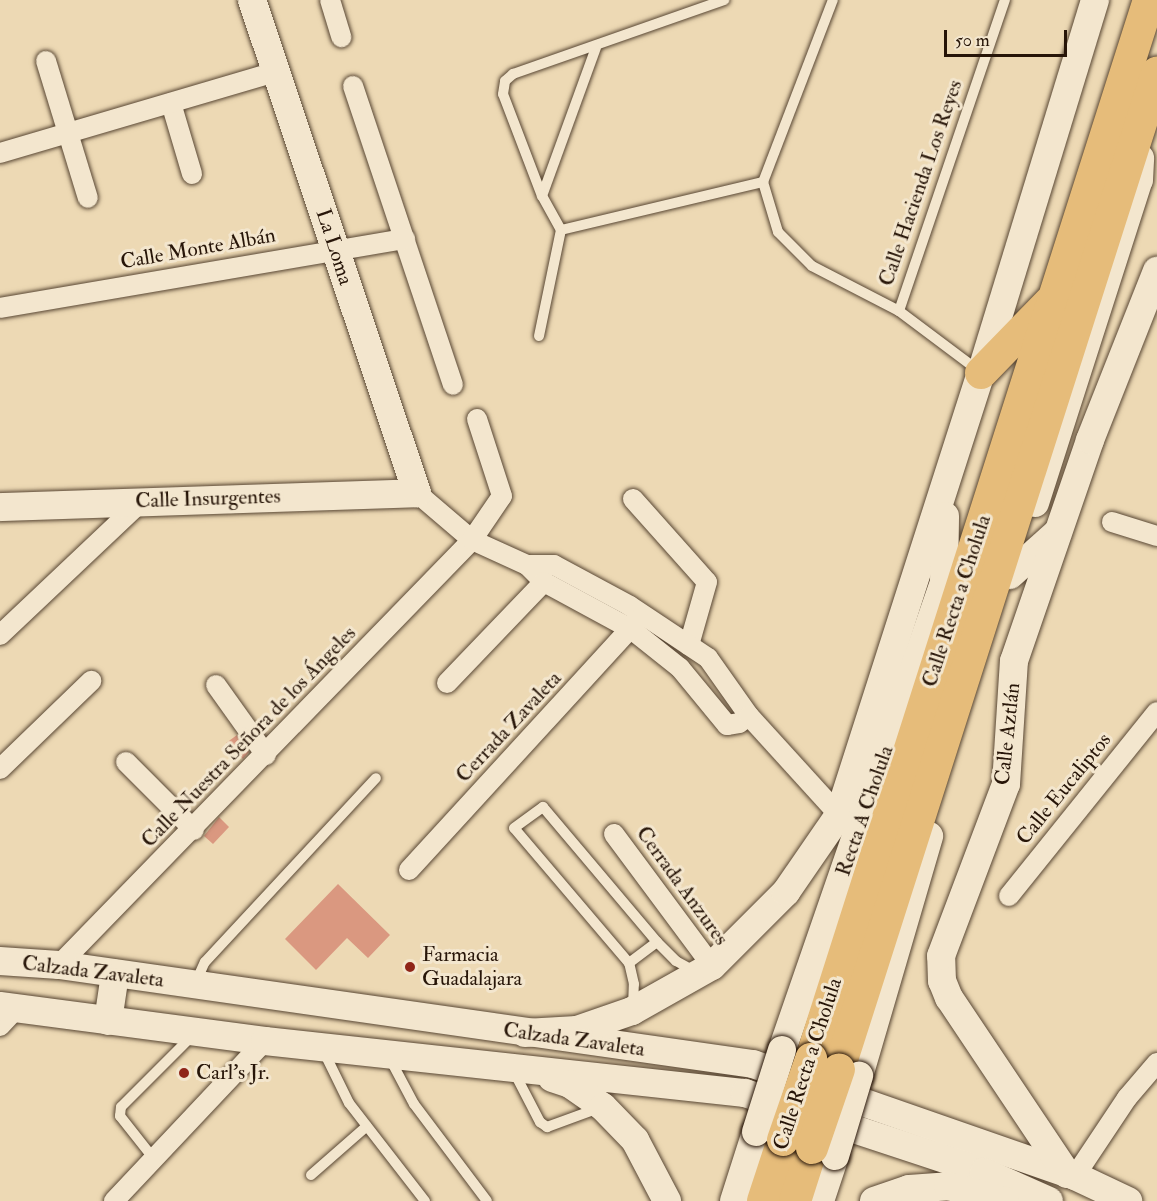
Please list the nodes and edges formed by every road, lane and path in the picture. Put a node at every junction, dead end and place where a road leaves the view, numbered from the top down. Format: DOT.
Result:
graph roads {
  1 [pos="252,0"];
  2 [pos="330,0"];
  3 [pos="724,0"];
  4 [pos="833,0"];
  5 [pos="1005,0"];
  6 [pos="1095,0"];
  7 [pos="1149,0"];
  8 [pos="341,37"];
  9 [pos="596,48"];
  10 [pos="46,61"];
  11 [pos="276,72"];
  12 [pos="1157,73"];
  13 [pos="353,86"];
  14 [pos="171,104"];
  15 [pos="1143,116"];
  16 [pos="69,133"];
  17 [pos="0,153"];
  18 [pos="192,174"];
  19 [pos="763,182"];
  20 [pos="542,196"];
  21 [pos="88,198"];
  22 [pos="561,230"];
  23 [pos="405,239"];
  24 [pos="335,249"];
  25 [pos="1157,271"];
  26 [pos="1055,297"];
  27 [pos="0,308"];
  28 [pos="898,311"];
  29 [pos="539,336"];
  30 [pos="1082,369"];
  31 [pos="981,373"];
  32 [pos="453,385"];
  33 [pos="477,419"];
  34 [pos="1090,440"];
  35 [pos="946,484"];
  36 [pos="417,493"];
  37 [pos="143,500"];
  38 [pos="633,500"];
  39 [pos="0,507"];
  40 [pos="1112,522"];
  41 [pos="1059,531"];
  42 [pos="1157,536"];
  43 [pos="472,540"];
  44 [pos="527,565"];
  45 [pos="1010,575"];
  46 [pos="544,582"];
  47 [pos="637,622"];
  48 [pos="0,635"];
  49 [pos="689,645"];
  50 [pos="91,681"];
  51 [pos="447,683"];
  52 [pos="216,684"];
  53 [pos="1157,712"];
  54 [pos="749,716"];
  55 [pos="266,755"];
  56 [pos="126,762"];
  57 [pos="0,769"];
  58 [pos="376,778"];
  59 [pos="839,815"];
  60 [pos="194,830"];
  61 [pos="614,834"];
  62 [pos="409,870"];
  63 [pos="1009,896"];
  64 [pos="657,942"];
  65 [pos="0,961"];
  66 [pos="629,963"];
  67 [pos="59,965"];
  68 [pos="706,970"];
  69 [pos="115,974"];
  70 [pos="195,984"];
  71 [pos="632,1011"];
  72 [pos="6,1013"];
  73 [pos="108,1021"];
  74 [pos="196,1031"];
  75 [pos="525,1033"];
  76 [pos="265,1041"];
  77 [pos="322,1047"];
  78 [pos="387,1054"];
  79 [pos="1157,1063"];
  80 [pos="520,1068"];
  81 [pos="836,1068"];
  82 [pos="603,1107"];
  83 [pos="367,1126"];
  84 [pos="796,1144"];
  85 [pos="154,1159"];
  86 [pos="311,1175"];
  87 [pos="1071,1175"];
  88 [pos="663,1199"];
  89 [pos="114,1201"];
  90 [pos="425,1201"];
  91 [pos="487,1201"];
  92 [pos="734,1201"];
  93 [pos="763,1201"];
  94 [pos="795,1201"];
  95 [pos="820,1201"];
  96 [pos="874,1201"];
  97 [pos="1005,1201"];
  98 [pos="1049,1201"];
  99 [pos="1128,1201"];
  1 -- 11 [label="main road, La Loma"];
  2 -- 8 [label="street"];
  3 -- 9 [label="lane"];
  4 -- 19 [label="lane"];
  5 -- 28 [label="lane, Calle Hacienda Los Reyes"];
  6 -- 31 [label="main road"];
  7 -- 26 [label="main road, Calle Recta a Cholula"];
  9 -- 20 [label="lane"];
  9 -- 20 [label="lane"];
  10 -- 16 [label="street"];
  11 -- 14 [label="street"];
  11 -- 24 [label="main road, La Loma"];
  12 -- 15 [label="main road, Calle Recta a Cholula"];
  13 -- 23 [label="street"];
  14 -- 16 [label="street"];
  14 -- 18 [label="street"];
  15 -- 30 [label="main road"];
  15 -- 81 [label="main road, Calle Recta a Cholula"];
  16 -- 17 [label="street"];
  16 -- 21 [label="street"];
  19 -- 22 [label="lane"];
  19 -- 28 [label="lane"];
  20 -- 22 [label="lane"];
  22 -- 29 [label="lane"];
  23 -- 24 [label="street, Calle Monte Albán"];
  23 -- 32 [label="street"];
  24 -- 27 [label="street, Calle Monte Albán"];
  24 -- 36 [label="main road, La Loma"];
  25 -- 34 [label="main road, Calle Aztlán"];
  26 -- 31 [label="main road"];
  26 -- 81 [label="main road, Calle Recta a Cholula"];
  28 -- 31 [label="lane"];
  30 -- 34 [label="main road"];
  30 -- 45 [label="main road"];
  31 -- 35 [label="main road"];
  33 -- 43 [label="street, Calle Nuestra Señora de los Ángeles"];
  34 -- 41 [label="main road, Calle Aztlán"];
  35 -- 59 [label="main road"];
  35 -- 84 [label="main road, Recta A Cholula, bridge"];
  36 -- 37 [label="main road, Calle Insurgentes"];
  36 -- 43 [label="street"];
  37 -- 39 [label="main road, Calle Insurgentes"];
  37 -- 48 [label="street"];
  38 -- 49 [label="street"];
  40 -- 42 [label="street"];
  41 -- 45 [label="main road"];
  41 -- 87 [label="main road, Calle Aztlán"];
  43 -- 44 [label="street"];
  43 -- 55 [label="street, Calle Nuestra Señora de los Ángeles"];
  44 -- 46 [label="street"];
  44 -- 47 [label="street"];
  45 -- 81 [label="main road"];
  46 -- 47 [label="street"];
  46 -- 51 [label="street"];
  47 -- 49 [label="street"];
  47 -- 54 [label="street"];
  47 -- 62 [label="street, Cerrada Zavaleta"];
  49 -- 54 [label="street"];
  50 -- 57 [label="street"];
  52 -- 55 [label="street"];
  53 -- 63 [label="street, Calle Eucaliptos"];
  54 -- 59 [label="street"];
  55 -- 60 [label="street, Calle Nuestra Señora de los Ángeles"];
  56 -- 60 [label="street"];
  58 -- 70 [label="lane"];
  59 -- 68 [label="main road"];
  60 -- 67 [label="street, Calle Nuestra Señora de los Ángeles"];
  61 -- 68 [label="street, Cerrada Anzures"];
  64 -- 66 [label="lane"];
  64 -- 66 [label="lane"];
  64 -- 68 [label="lane"];
  65 -- 67 [label="main road, Calzada Zavaleta"];
  66 -- 71 [label="lane"];
  67 -- 69 [label="main road, Calzada Zavaleta"];
  68 -- 71 [label="main road"];
  69 -- 70 [label="main road, Calzada Zavaleta"];
  69 -- 73 [label="main road"];
  70 -- 75 [label="main road, Calzada Zavaleta"];
  71 -- 75 [label="main road"];
  72 -- 73 [label="main road, Calzada Zavaleta"];
  73 -- 74 [label="main road, Calzada Zavaleta"];
  74 -- 76 [label="main road, Calzada Zavaleta"];
  74 -- 85 [label="lane"];
  75 -- 87 [label="main road, Calzada Zavaleta"];
  76 -- 77 [label="main road, Calzada Zavaleta"];
  76 -- 85 [label="street"];
  77 -- 78 [label="main road, Calzada Zavaleta"];
  77 -- 83 [label="lane"];
  78 -- 80 [label="main road, Calzada Zavaleta"];
  78 -- 91 [label="lane"];
  79 -- 87 [label="street"];
  80 -- 82 [label="main road"];
  80 -- 82 [label="lane"];
  80 -- 98 [label="main road, Calzada Zavaleta"];
  81 -- 84 [label="main road, Calle Recta a Cholula, bridge"];
  81 -- 84 [label="main road, bridge"];
  82 -- 88 [label="main road"];
  83 -- 86 [label="lane"];
  83 -- 90 [label="lane"];
  84 -- 92 [label="main road"];
  84 -- 93 [label="main road, Calle Recta a Cholula"];
  84 -- 94 [label="main road, Calle Recta a Cholula"];
  84 -- 95 [label="main road"];
  85 -- 89 [label="street"];
  87 -- 99 [label="main road, Calzada Zavaleta"];
  96 -- 97 [label="main road"];
}
